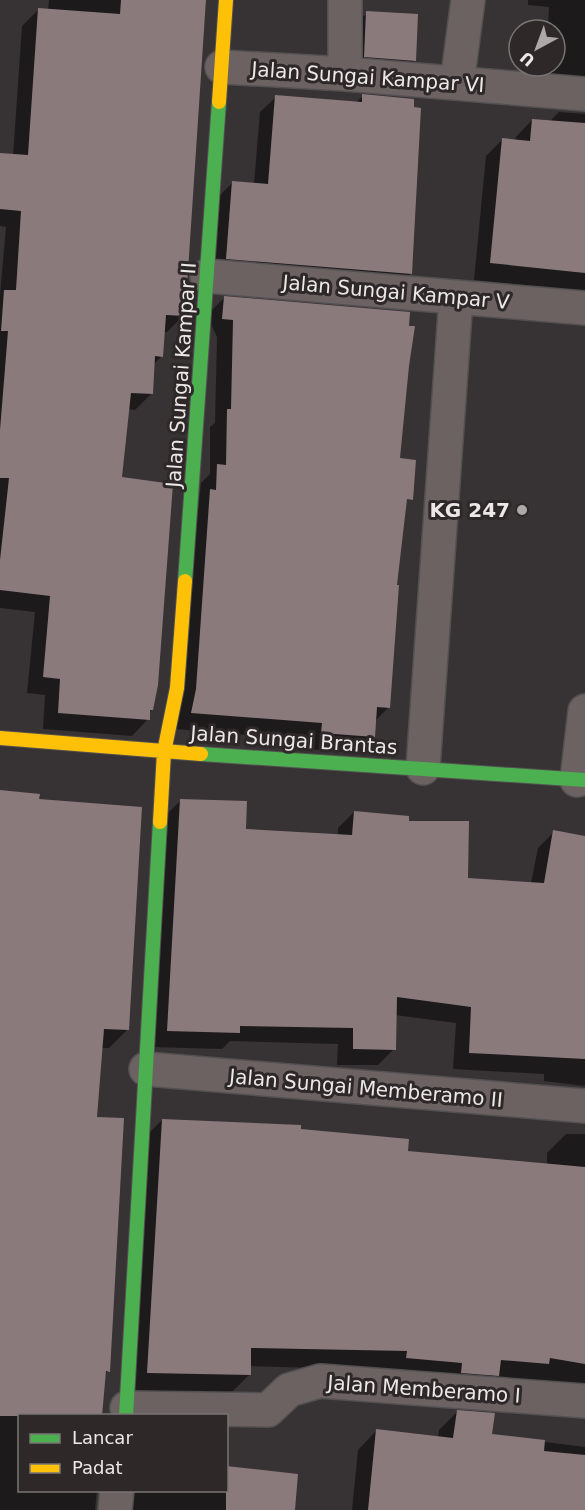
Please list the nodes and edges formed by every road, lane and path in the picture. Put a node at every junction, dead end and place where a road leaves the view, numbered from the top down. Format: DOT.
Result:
graph roads {
  1 [pos="226,0"];
  2 [pos="345,0"];
  3 [pos="468,0"];
  4 [pos="222,66"];
  5 [pos="345,74"];
  6 [pos="457,83"];
  7 [pos="585,94"];
  8 [pos="207,276"];
  9 [pos="456,297"];
  10 [pos="585,308"];
  11 [pos="585,711"];
  12 [pos="0,738"];
  13 [pos="164,752"];
  14 [pos="423,768"];
  15 [pos="581,780"];
  16 [pos="146,1069"];
  17 [pos="585,1106"];
  18 [pos="585,1401"];
  19 [pos="127,1412"];
  20 [pos="117,1492"];
  21 [pos="115,1510"];
  1 -- 4 [label="street, Jalan Sungai Kampar II"];
  2 -- 5 [label="street"];
  3 -- 6 [label="street"];
  4 -- 5 [label="street, Jalan Sungai Kampar VI"];
  4 -- 8 [label="street, Jalan Sungai Kampar II"];
  5 -- 6 [label="street, Jalan Sungai Kampar VI"];
  6 -- 7 [label="street, Jalan Sungai Kampar VI"];
  8 -- 9 [label="street, Jalan Sungai Kampar V"];
  8 -- 13 [label="street, Jalan Sungai Kampar II"];
  9 -- 10 [label="street, Jalan Sungai Kampar V"];
  9 -- 14 [label="street"];
  11 -- 15 [label="street"];
  12 -- 13 [label="street, Jalan Sungai Brantas"];
  13 -- 14 [label="street, Jalan Sungai Brantas"];
  13 -- 16 [label="street, Jalan Sungai Kampar II"];
  14 -- 15 [label="street, Jalan Sungai Brantas"];
  16 -- 17 [label="street, Jalan Sungai Memberamo II"];
  16 -- 19 [label="street, Jalan Sungai Kampar II"];
  18 -- 19 [label="street, Jalan Memberamo I"];
  20 -- 21 [label="street"];
}
